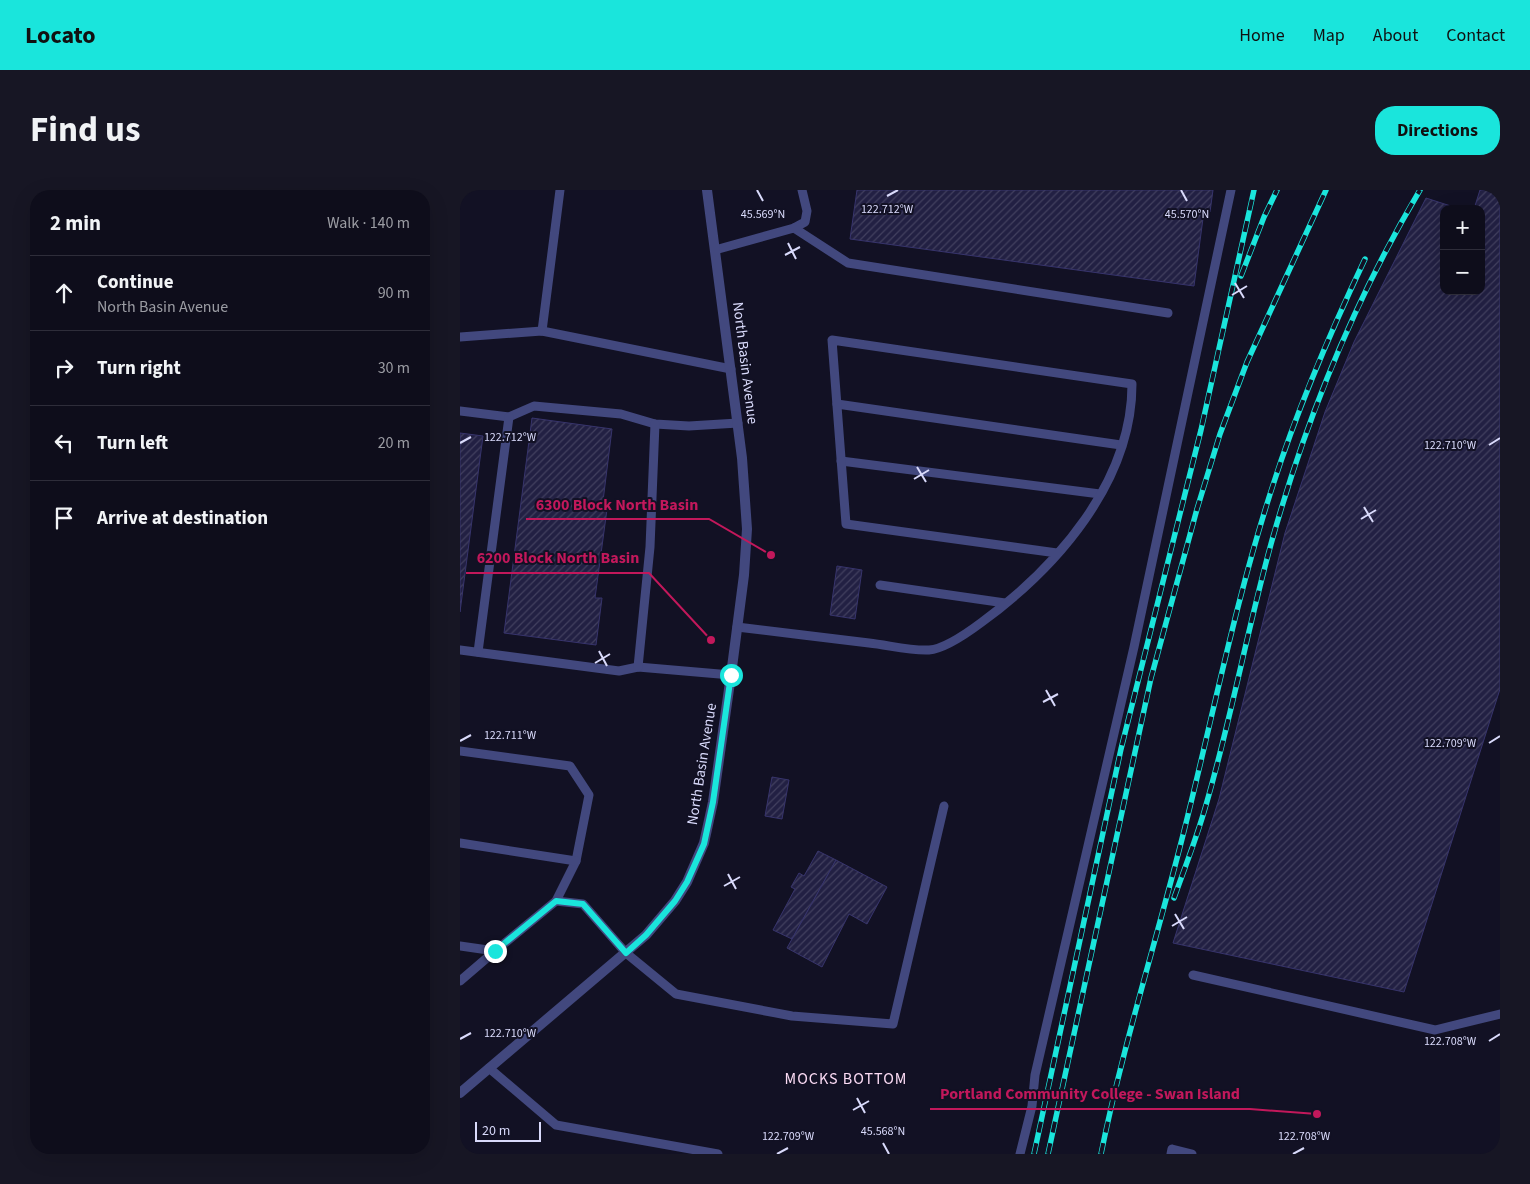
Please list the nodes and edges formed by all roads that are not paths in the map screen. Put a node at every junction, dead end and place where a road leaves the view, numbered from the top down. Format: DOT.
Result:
graph roads {
  1 [pos="560,190"];
  2 [pos="707,190"];
  3 [pos="802,190"];
  4 [pos="1231,190"];
  5 [pos="794,228"];
  6 [pos="715,250"];
  7 [pos="1168,314"];
  8 [pos="542,331"];
  9 [pos="460,336"];
  10 [pos="731,369"];
  11 [pos="836,404"];
  12 [pos="460,411"];
  13 [pos="509,417"];
  14 [pos="738,423"];
  15 [pos="654,424"];
  16 [pos="1121,445"];
  17 [pos="841,461"];
  18 [pos="1100,494"];
  19 [pos="1057,553"];
  20 [pos="880,585"];
  21 [pos="1005,603"];
  22 [pos="737,627"];
  23 [pos="460,650"];
  24 [pos="478,652"];
  25 [pos="638,667"];
  26 [pos="731,675"];
  27 [pos="460,751"];
  28 [pos="944,806"];
  29 [pos="460,842"];
  30 [pos="576,861"];
  31 [pos="556,901"];
  32 [pos="460,946"];
  33 [pos="495,951"];
  34 [pos="626,953"];
  35 [pos="1193,975"];
  36 [pos="460,981"];
  37 [pos="1500,1014"];
  38 [pos="489,1068"];
  39 [pos="460,1093"];
  40 [pos="718,1154"];
  41 [pos="1020,1154"];
  42 [pos="1171,1154"];
  43 [pos="1192,1154"];
  1 -- 8 [label="lane"];
  2 -- 6 [label="street, North Basin Avenue"];
  3 -- 5 [label="lane"];
  4 -- 41 [label="lane"];
  5 -- 6 [label="lane"];
  5 -- 7 [label="lane"];
  6 -- 10 [label="street, North Basin Avenue"];
  8 -- 9 [label="lane"];
  8 -- 10 [label="lane"];
  10 -- 14 [label="street, North Basin Avenue"];
  11 -- 16 [label="lane"];
  11 -- 16 [label="lane"];
  11 -- 17 [label="lane"];
  12 -- 13 [label="lane"];
  13 -- 15 [label="lane"];
  13 -- 24 [label="lane"];
  14 -- 15 [label="lane"];
  14 -- 22 [label="street, North Basin Avenue"];
  15 -- 25 [label="lane"];
  16 -- 18 [label="lane"];
  17 -- 18 [label="lane"];
  17 -- 19 [label="lane"];
  18 -- 19 [label="lane"];
  19 -- 21 [label="lane"];
  20 -- 21 [label="lane"];
  21 -- 22 [label="lane"];
  22 -- 26 [label="street, North Basin Avenue"];
  23 -- 24 [label="lane"];
  24 -- 25 [label="lane"];
  25 -- 26 [label="lane"];
  26 -- 34 [label="street, North Basin Avenue"];
  27 -- 30 [label="lane"];
  28 -- 34 [label="lane"];
  29 -- 30 [label="lane"];
  30 -- 31 [label="lane"];
  31 -- 33 [label="lane"];
  31 -- 34 [label="lane"];
  32 -- 33 [label="lane"];
  33 -- 36 [label="lane"];
  34 -- 38 [label="street, North Basin Avenue"];
  35 -- 37 [label="lane"];
  38 -- 39 [label="street, North Basin Avenue"];
  38 -- 40 [label="lane"];
  42 -- 43 [label="lane"];
}
